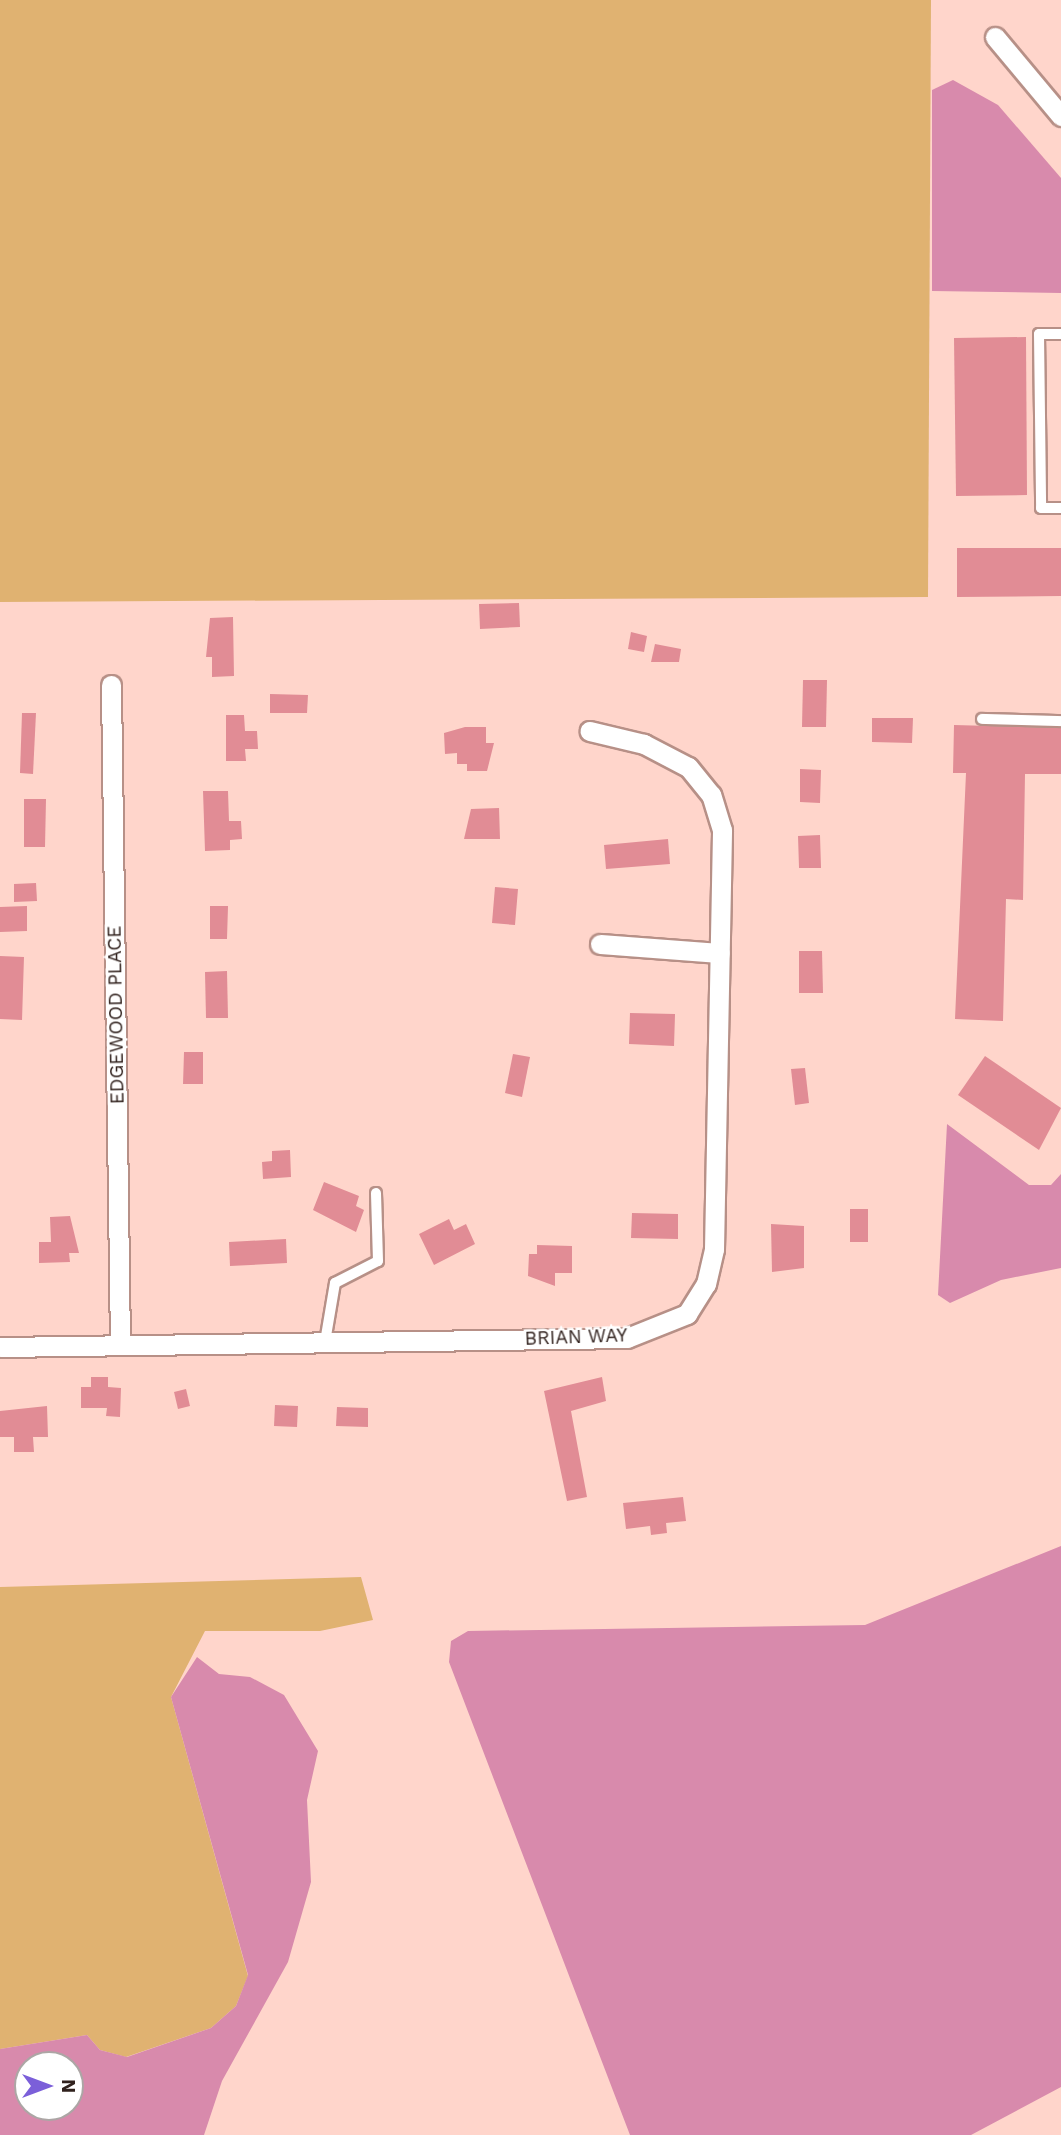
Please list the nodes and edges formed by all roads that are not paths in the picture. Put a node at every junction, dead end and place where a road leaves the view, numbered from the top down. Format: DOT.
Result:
graph roads {
  1 [pos="995,37"];
  2 [pos="1061,117"];
  3 [pos="1061,334"];
  4 [pos="1061,508"];
  5 [pos="111,685"];
  6 [pos="982,719"];
  7 [pos="1061,721"];
  8 [pos="590,731"];
  9 [pos="600,944"];
  10 [pos="720,953"];
  11 [pos="376,1193"];
  12 [pos="325,1342"];
  13 [pos="120,1345"];
  14 [pos="0,1347"];
  1 -- 2 [label="street"];
  3 -- 4 [label="lane"];
  5 -- 13 [label="street, EDGEWOOD PLACE"];
  6 -- 7 [label="lane"];
  8 -- 10 [label="street, BRIAN WAY"];
  9 -- 10 [label="street"];
  10 -- 12 [label="street, BRIAN WAY"];
  11 -- 12 [label="lane"];
  12 -- 13 [label="street, BRIAN WAY"];
  13 -- 14 [label="street, BRIAN WAY"];
}
